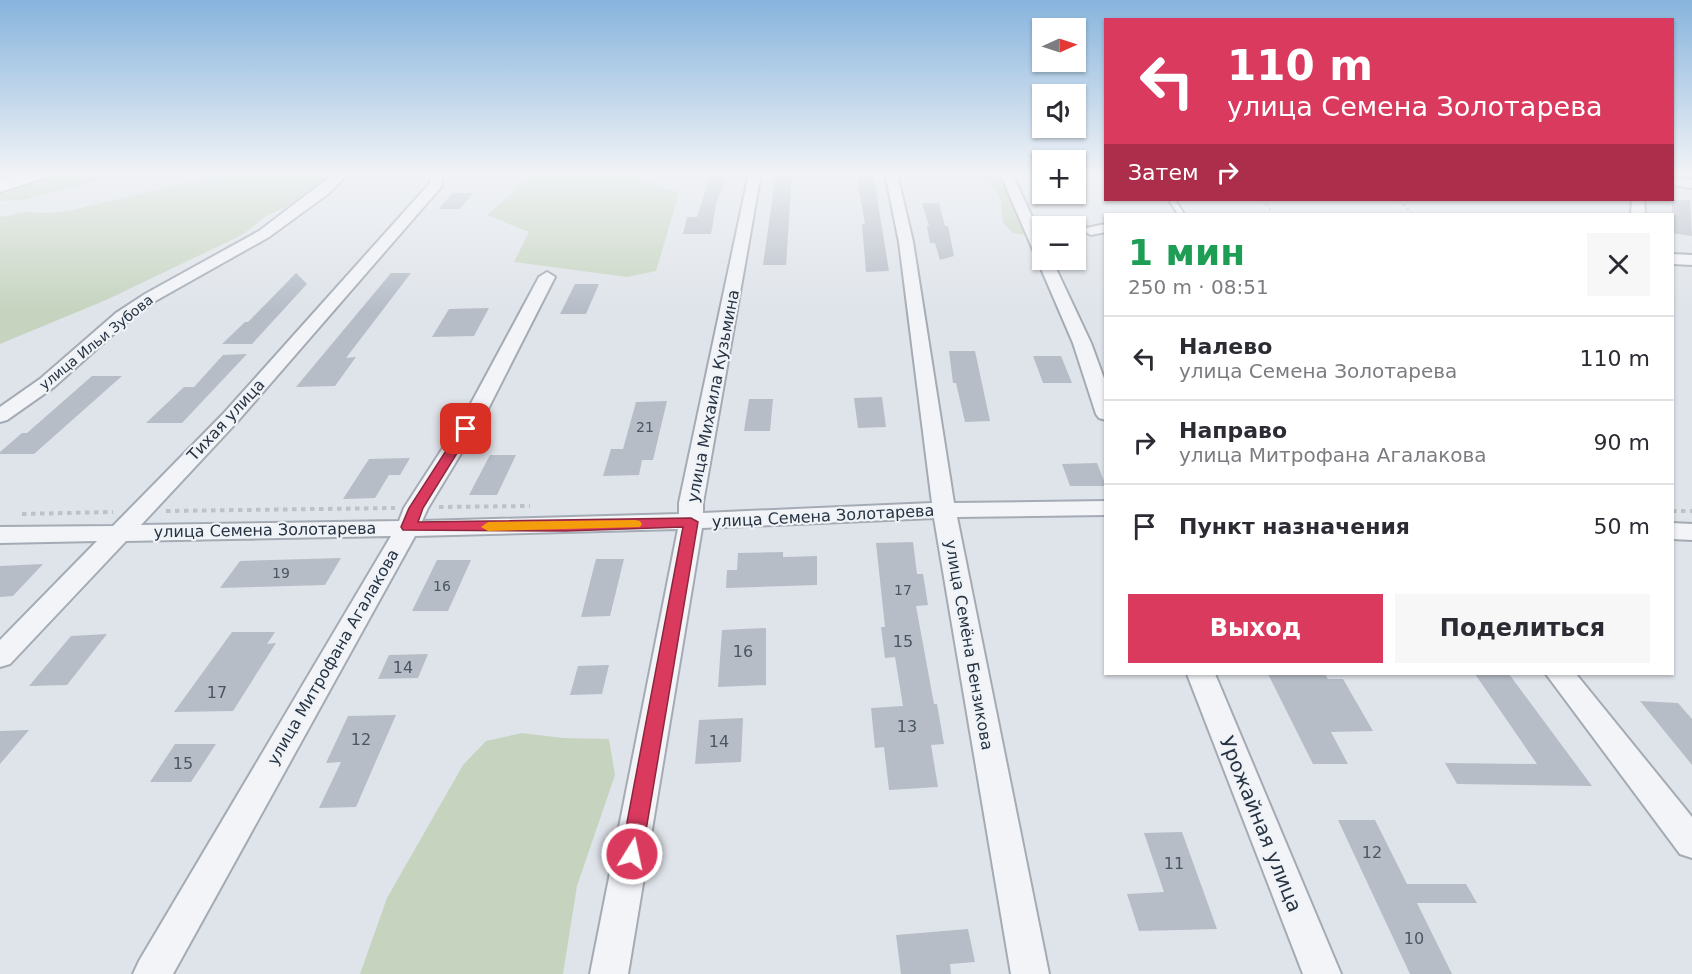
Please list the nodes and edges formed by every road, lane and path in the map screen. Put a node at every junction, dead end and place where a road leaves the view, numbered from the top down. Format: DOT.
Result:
graph roads {
  1 [pos="285,218"];
  2 [pos="406,218"];
  3 [pos="747,218"];
  4 [pos="901,218"];
  5 [pos="1026,218"];
  6 [pos="1032,232"];
  7 [pos="1674,259"];
  8 [pos="1692,260"];
  9 [pos="1049,270"];
  10 [pos="547,277"];
  11 [pos="1104,408"];
  12 [pos="0,416"];
  13 [pos="536,506"];
  14 [pos="1104,508"];
  15 [pos="944,510"];
  16 [pos="1674,510"];
  17 [pos="1692,511"];
  18 [pos="140,512"];
  19 [pos="12,515"];
  20 [pos="412,517"];
  21 [pos="691,522"];
  22 [pos="1674,531"];
  23 [pos="119,532"];
  24 [pos="1692,532"];
  25 [pos="0,535"];
  26 [pos="0,657"];
  27 [pos="1201,675"];
  28 [pos="1561,675"];
  29 [pos="1692,843"];
  30 [pos="152,974"];
  31 [pos="609,974"];
  32 [pos="1030,974"];
  33 [pos="1322,974"];
  1 -- 12 [label="street, улица Ильи Зубова"];
  2 -- 18 [label="street, Тихая улица"];
  3 -- 21 [label="street, улица Михаила Кузьмина"];
  4 -- 15 [label="street, улица Семёна Бензикова"];
  5 -- 6 [label="street"];
  7 -- 8 [label="street"];
  9 -- 11 [label="street"];
  10 -- 20 [label="street, улица Митрофана Агалакова"];
  13 -- 20 [label="path"];
  14 -- 15 [label="street, улица Семена Золотарева"];
  15 -- 21 [label="street, улица Семена Золотарева"];
  15 -- 32 [label="street, улица Семёна Бензикова"];
  16 -- 17 [label="path"];
  18 -- 19 [label="path"];
  18 -- 20 [label="path"];
  18 -- 23 [label="street, Тихая улица"];
  20 -- 21 [label="street, улица Семена Золотарева"];
  20 -- 23 [label="street, улица Семена Золотарева"];
  20 -- 30 [label="street, улица Митрофана Агалакова"];
  21 -- 31 [label="street, улица Михаила Кузьмина"];
  22 -- 24 [label="street"];
  23 -- 25 [label="street, улица Семена Золотарева"];
  23 -- 26 [label="street, Тихая улица"];
  27 -- 33 [label="street, Урожайная улица"];
  28 -- 29 [label="street"];
}
